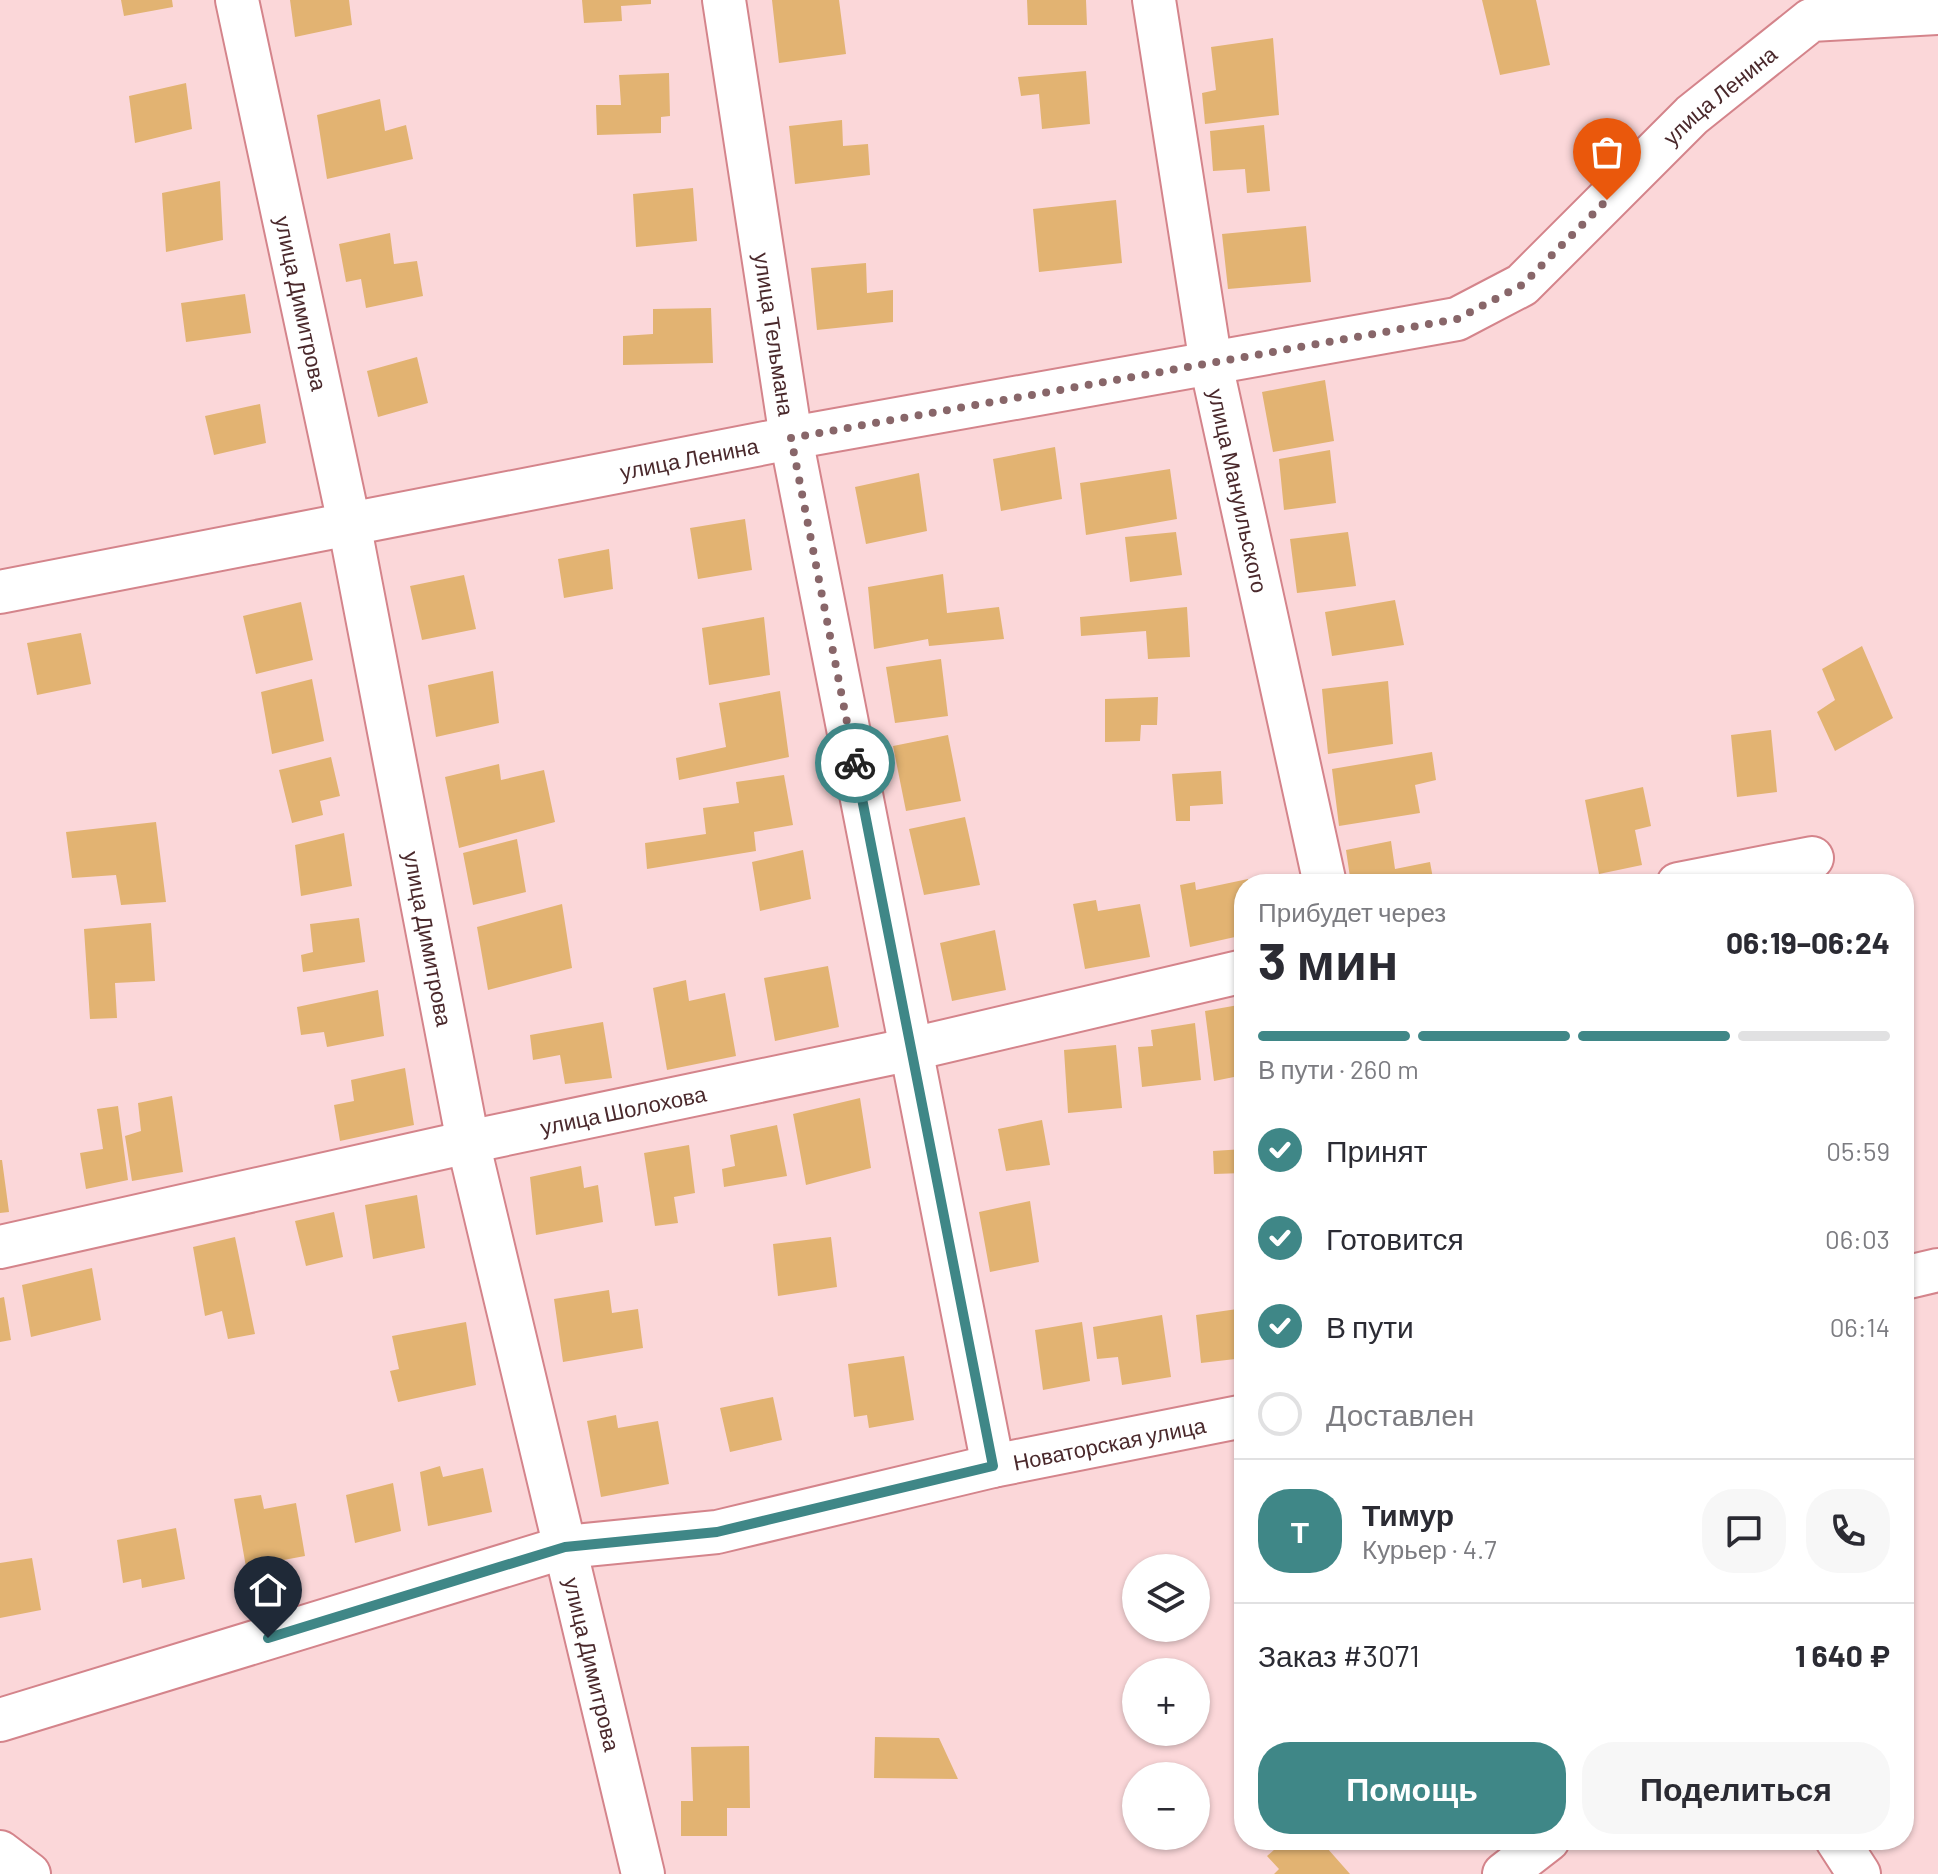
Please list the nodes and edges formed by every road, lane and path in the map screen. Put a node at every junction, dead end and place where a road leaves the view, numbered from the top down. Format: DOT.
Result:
graph roads {
  1 [pos="237,0"];
  2 [pos="724,0"];
  3 [pos="1154,0"];
  4 [pos="1808,10"];
  5 [pos="1938,13"];
  6 [pos="1211,364"];
  7 [pos="791,438"];
  8 [pos="349,523"];
  9 [pos="0,592"];
  10 [pos="1812,858"];
  11 [pos="1323,874"];
  12 [pos="1730,874"];
  13 [pos="1234,973"];
  14 [pos="912,1049"];
  15 [pos="468,1142"];
  16 [pos="0,1247"];
  17 [pos="1938,1270"];
  18 [pos="1914,1276"];
  19 [pos="1234,1418"];
  20 [pos="993,1466"];
  21 [pos="565,1547"];
  22 [pos="0,1720"];
  23 [pos="1535,1850"];
  24 [pos="1843,1850"];
  25 [pos="0,1852"];
  26 [pos="29,1874"];
  27 [pos="643,1874"];
  28 [pos="1504,1874"];
  29 [pos="1859,1874"];
  1 -- 8 [label="street, улица Димитрова"];
  2 -- 7 [label="street, улица Тельмана"];
  3 -- 6 [label="street, улица Мануильского"];
  4 -- 5 [label="street, улица Ленина"];
  4 -- 6 [label="street, улица Ленина"];
  6 -- 7 [label="street, улица Ленина"];
  6 -- 11 [label="street, улица Мануильского"];
  7 -- 8 [label="street, улица Ленина"];
  7 -- 14 [label="street, улица Тельмана"];
  8 -- 9 [label="street, улица Ленина"];
  8 -- 15 [label="street, улица Димитрова"];
  10 -- 12 [label="street"];
  13 -- 14 [label="street, улица Шолохова"];
  14 -- 15 [label="street, улица Шолохова"];
  14 -- 20 [label="street, улица Тельмана"];
  15 -- 16 [label="street, улица Шолохова"];
  15 -- 21 [label="street, улица Димитрова"];
  17 -- 18 [label="street"];
  19 -- 20 [label="street, Новаторская улица"];
  20 -- 21 [label="street, Новаторская улица"];
  21 -- 22 [label="street, Новаторская улица"];
  21 -- 27 [label="street, улица Димитрова"];
  23 -- 28 [label="street"];
  24 -- 29 [label="street"];
  25 -- 26 [label="street"];
}
